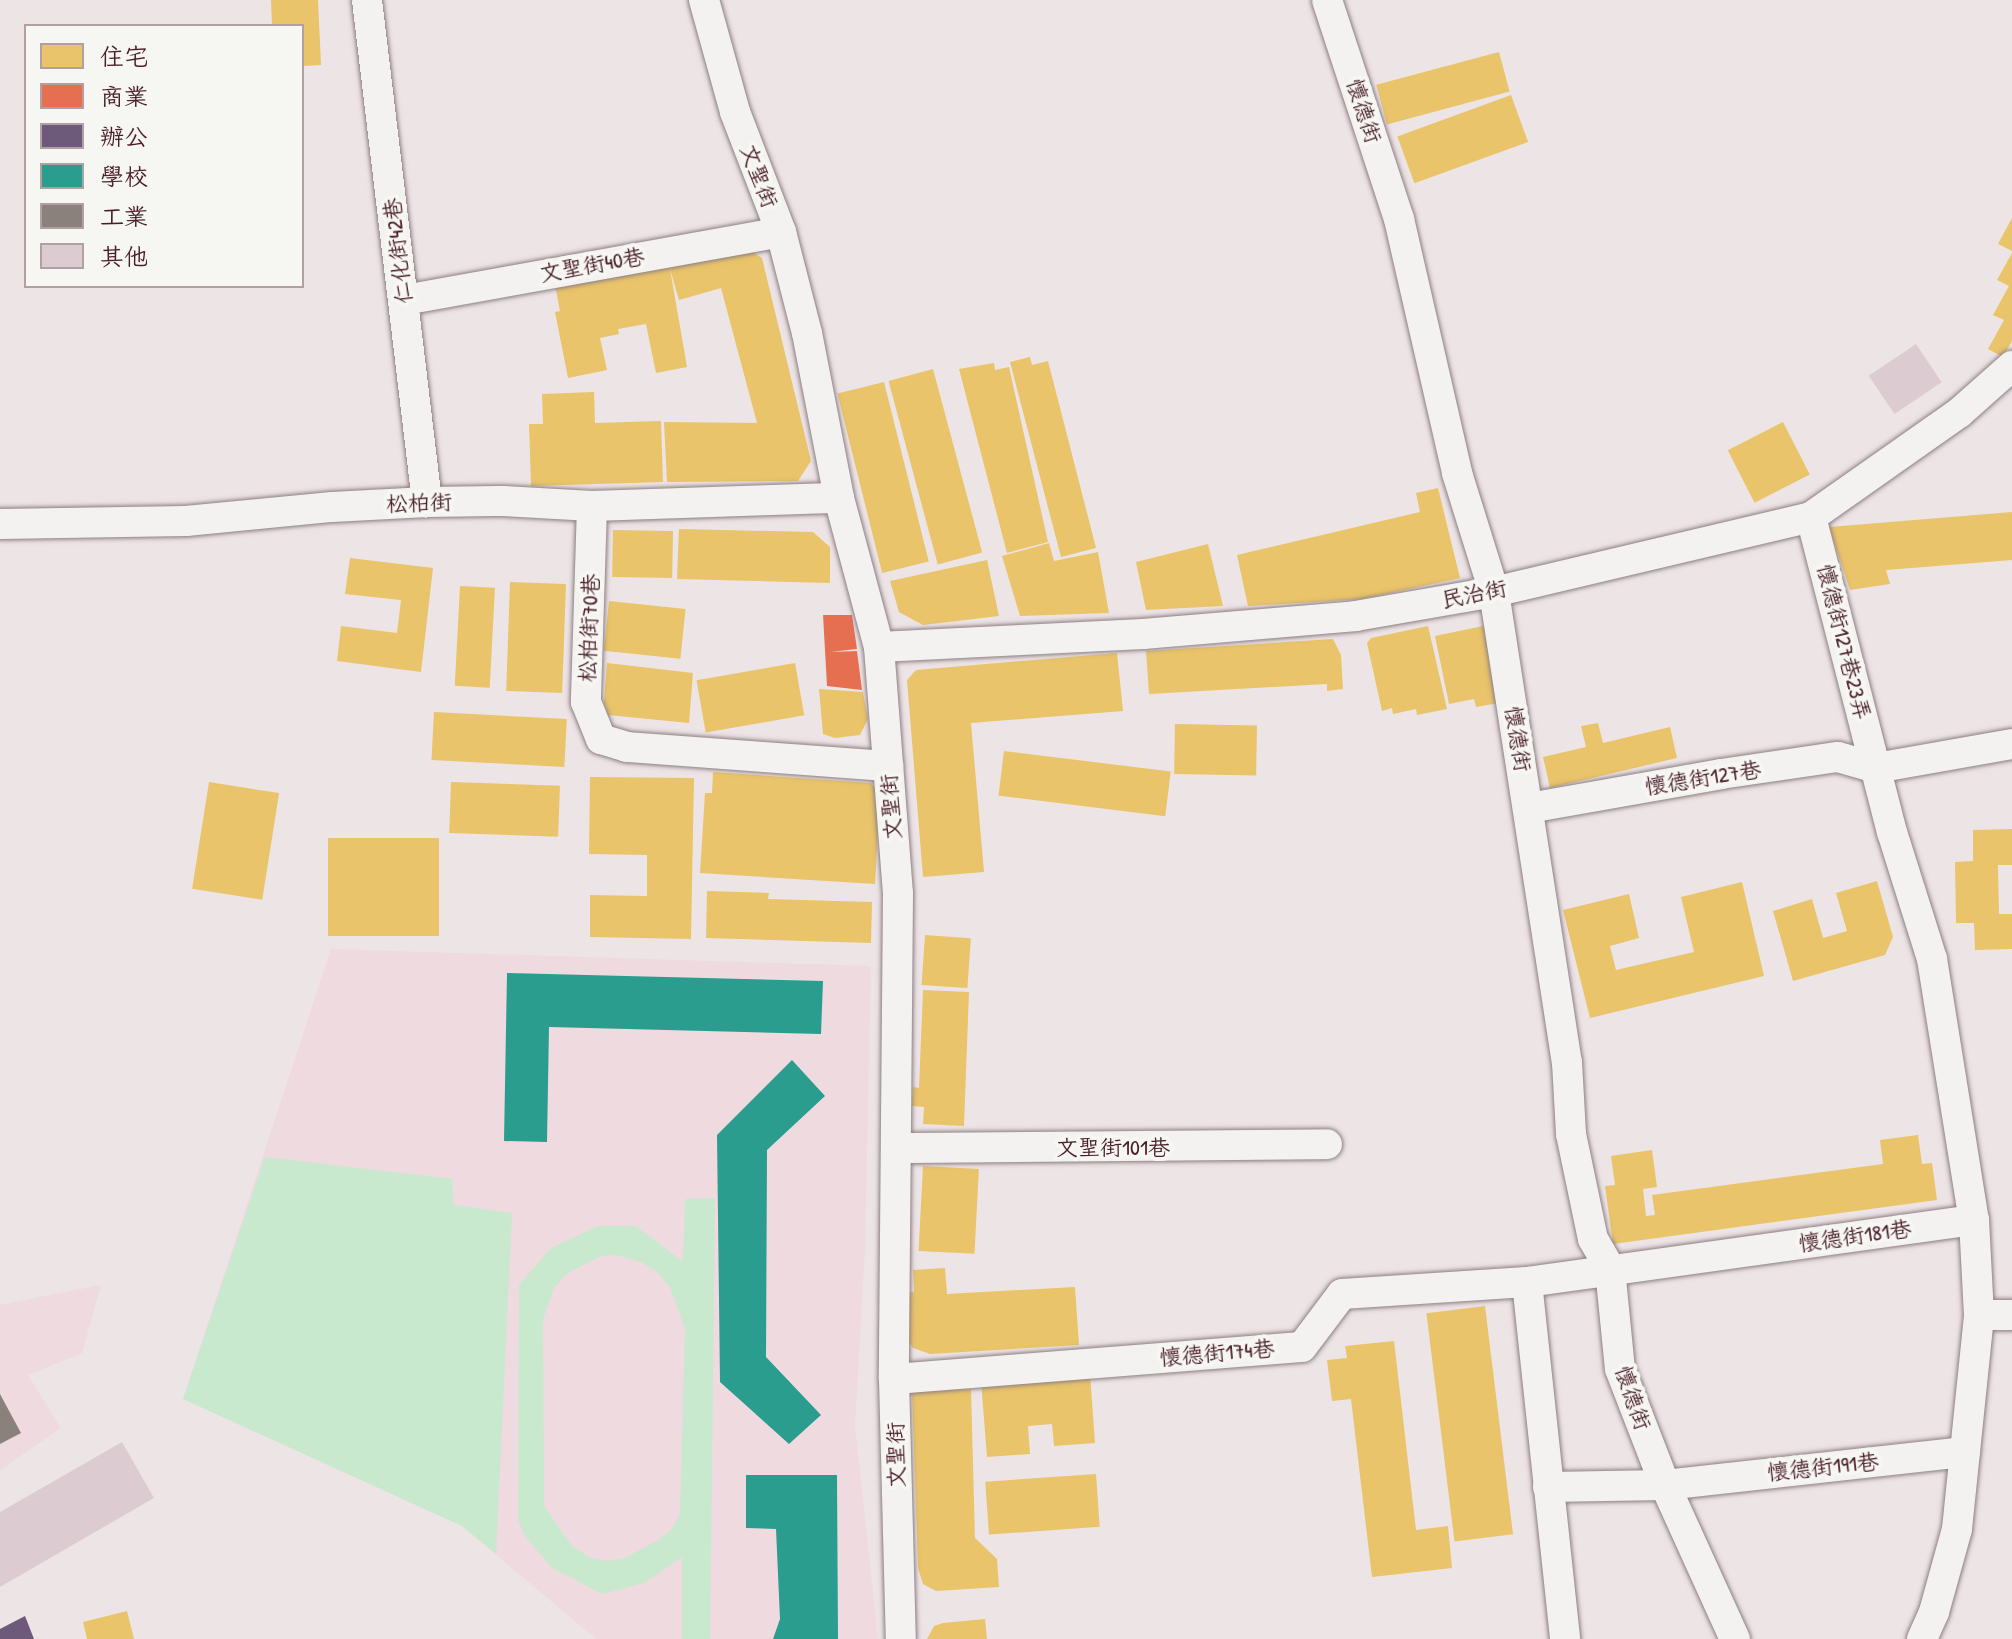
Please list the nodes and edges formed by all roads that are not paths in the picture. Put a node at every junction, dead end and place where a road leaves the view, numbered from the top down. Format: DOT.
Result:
graph roads {
  1 [pos="367,0"];
  2 [pos="704,0"];
  3 [pos="1327,0"];
  4 [pos="781,232"];
  5 [pos="404,300"];
  6 [pos="2012,366"];
  7 [pos="839,498"];
  8 [pos="427,502"];
  9 [pos="592,506"];
  10 [pos="1811,517"];
  11 [pos="0,524"];
  12 [pos="1494,592"];
  13 [pos="879,647"];
  14 [pos="2012,744"];
  15 [pos="888,766"];
  16 [pos="1876,768"];
  17 [pos="1529,808"];
  18 [pos="1327,1144"];
  19 [pos="898,1148"];
  20 [pos="1974,1220"];
  21 [pos="1610,1269"];
  22 [pos="1527,1282"];
  23 [pos="1979,1315"];
  24 [pos="2012,1315"];
  25 [pos="894,1379"];
  26 [pos="1966,1444"];
  27 [pos="1665,1485"];
  28 [pos="1548,1487"];
  29 [pos="901,1639"];
  30 [pos="1565,1639"];
  31 [pos="1735,1639"];
  32 [pos="1922,1639"];
  1 -- 5 [label="street, 仁化街42巷"];
  2 -- 4 [label="street, 文聖街"];
  3 -- 12 [label="street, 懷德街"];
  4 -- 5 [label="street, 文聖街40巷"];
  4 -- 7 [label="street, 文聖街"];
  5 -- 8 [label="street, 仁化街42巷"];
  6 -- 10 [label="street, 民治街"];
  7 -- 9 [label="street, 松柏街"];
  7 -- 13 [label="street, 文聖街"];
  8 -- 9 [label="street, 松柏街"];
  8 -- 11 [label="street, 松柏街"];
  9 -- 15 [label="street, 松柏街70巷"];
  10 -- 12 [label="street, 民治街"];
  10 -- 16 [label="street, 懷德街127巷23弄"];
  12 -- 13 [label="street, 民治街"];
  12 -- 17 [label="street, 懷德街"];
  13 -- 15 [label="street, 文聖街"];
  14 -- 16 [label="street, 懷德街127巷"];
  15 -- 19 [label="street, 文聖街"];
  16 -- 17 [label="street, 懷德街127巷"];
  16 -- 20 [label="street"];
  17 -- 21 [label="street, 懷德街"];
  18 -- 19 [label="street, 文聖街101巷"];
  19 -- 25 [label="street, 文聖街"];
  20 -- 21 [label="street, 懷德街181巷"];
  20 -- 23 [label="street"];
  21 -- 22 [label="street, 懷德街174巷"];
  21 -- 27 [label="street, 懷德街"];
  22 -- 25 [label="street, 懷德街174巷"];
  22 -- 28 [label="street"];
  23 -- 24 [label="street"];
  23 -- 26 [label="street"];
  25 -- 29 [label="street, 文聖街"];
  26 -- 27 [label="street, 懷德街191巷"];
  26 -- 32 [label="street"];
  27 -- 28 [label="street"];
  27 -- 31 [label="street, 懷德街"];
  28 -- 30 [label="street"];
}
